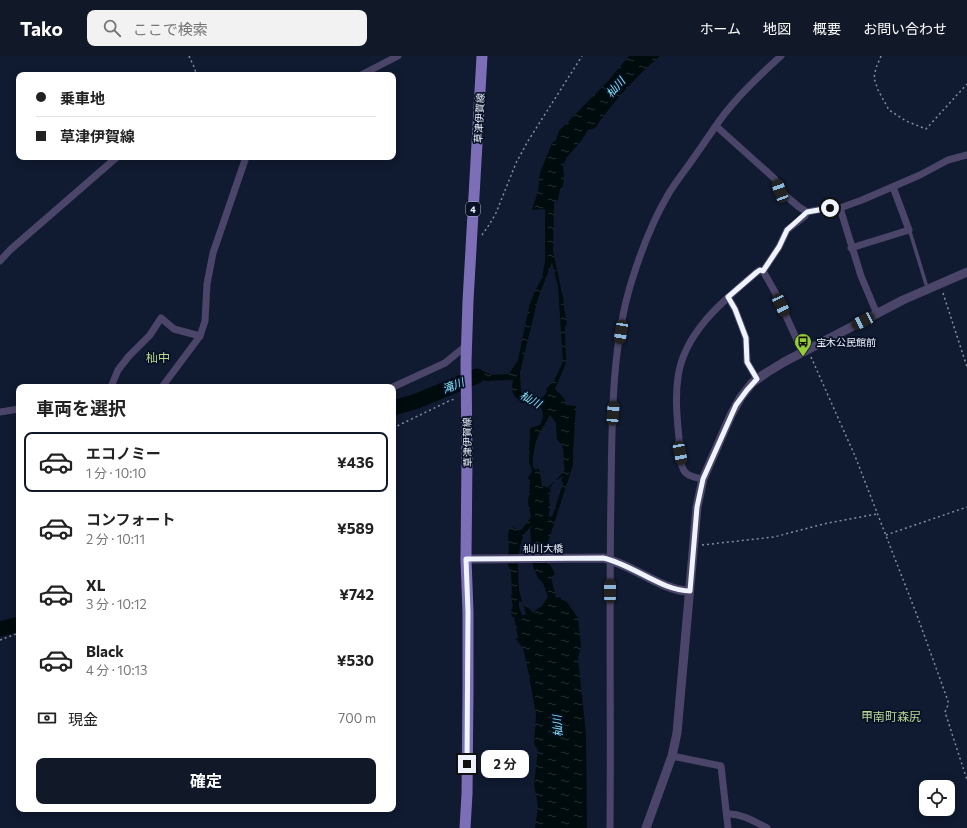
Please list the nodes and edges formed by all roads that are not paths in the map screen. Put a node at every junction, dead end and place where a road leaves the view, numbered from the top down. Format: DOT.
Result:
graph roads {
  1 [pos="398,56"];
  2 [pos="482,56"];
  3 [pos="781,56"];
  4 [pos="367,72"];
  5 [pos="716,126"];
  6 [pos="967,155"];
  7 [pos="114,160"];
  8 [pos="245,160"];
  9 [pos="893,187"];
  10 [pos="840,208"];
  11 [pos="807,212"];
  12 [pos="908,230"];
  13 [pos="851,248"];
  14 [pos="0,261"];
  15 [pos="763,271"];
  16 [pos="967,272"];
  17 [pos="926,284"];
  18 [pos="728,297"];
  19 [pos="877,314"];
  20 [pos="200,336"];
  21 [pos="467,346"];
  22 [pos="806,351"];
  23 [pos="757,379"];
  24 [pos="112,384"];
  25 [pos="164,384"];
  26 [pos="396,386"];
  27 [pos="16,409"];
  28 [pos="0,412"];
  29 [pos="703,479"];
  30 [pos="466,559"];
  31 [pos="606,559"];
  32 [pos="690,591"];
  33 [pos="672,756"];
  34 [pos="727,814"];
  35 [pos="465,828"];
  36 [pos="610,828"];
  37 [pos="646,828"];
  38 [pos="728,828"];
  39 [pos="767,828"];
  1 -- 4 [label="street"];
  2 -- 21 [label="main road, 草津伊賀線 / 4"];
  3 -- 5 [label="street"];
  5 -- 11 [label="street"];
  5 -- 31 [label="street"];
  6 -- 9 [label="street"];
  7 -- 14 [label="street"];
  8 -- 20 [label="street"];
  9 -- 10 [label="street"];
  9 -- 12 [label="street"];
  10 -- 11 [label="street"];
  10 -- 13 [label="street"];
  11 -- 15 [label="street"];
  12 -- 13 [label="street"];
  12 -- 17 [label="lane"];
  13 -- 19 [label="street"];
  15 -- 18 [label="street"];
  15 -- 22 [label="street"];
  16 -- 19 [label="street"];
  18 -- 23 [label="street"];
  18 -- 29 [label="street"];
  19 -- 22 [label="street"];
  20 -- 24 [label="street"];
  20 -- 25 [label="street"];
  21 -- 26 [label="street"];
  21 -- 30 [label="main road, 草津伊賀線 / 4"];
  22 -- 23 [label="street"];
  23 -- 29 [label="street"];
  27 -- 28 [label="street"];
  29 -- 32 [label="street"];
  30 -- 31 [label="street, 杣川大橋"];
  30 -- 35 [label="main road, 草津伊賀線 / 4"];
  31 -- 32 [label="street"];
  31 -- 36 [label="street"];
  32 -- 33 [label="street"];
  33 -- 34 [label="street"];
  33 -- 37 [label="street"];
  34 -- 38 [label="street"];
  34 -- 39 [label="street"];
}
